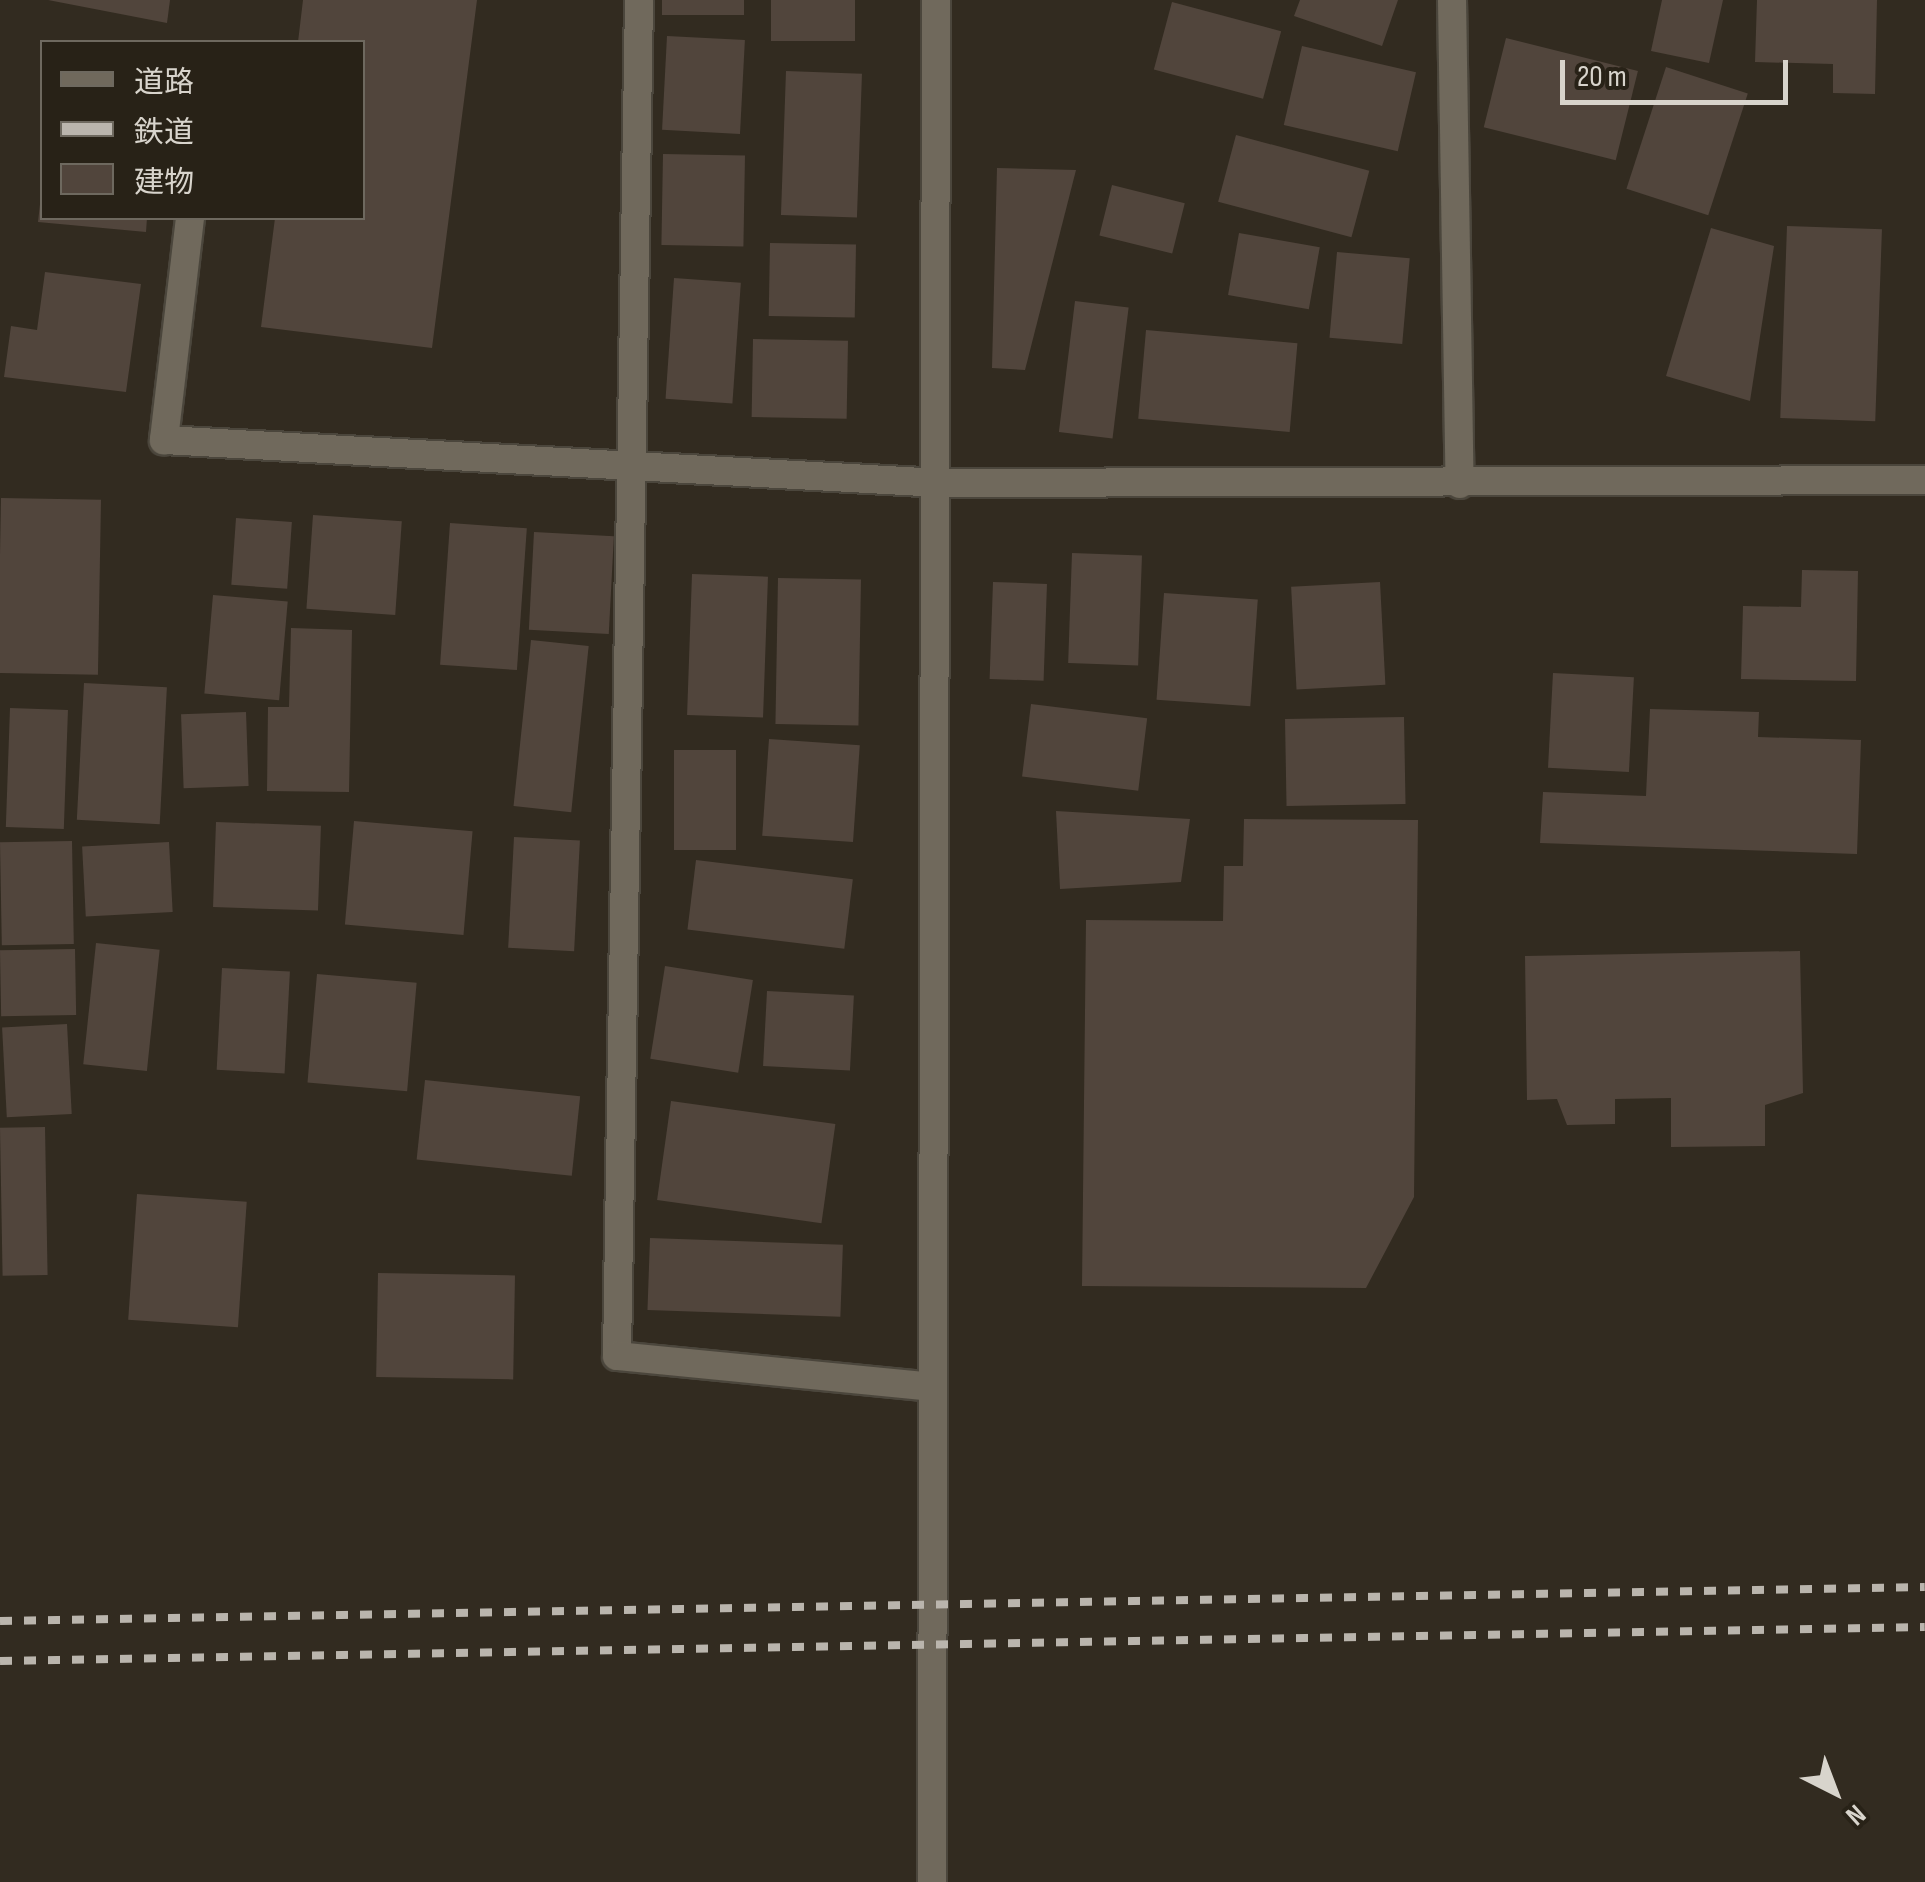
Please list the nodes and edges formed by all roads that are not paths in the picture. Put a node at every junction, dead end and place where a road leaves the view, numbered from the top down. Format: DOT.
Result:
graph roads {
  1 [pos="639,0"];
  2 [pos="936,0"];
  3 [pos="1452,0"];
  4 [pos="190,220"];
  5 [pos="627,470"];
  6 [pos="1925,480"];
  7 [pos="941,483"];
  8 [pos="1460,484"];
  9 [pos="932,1387"];
  10 [pos="932,1882"];
  1 -- 5 [label="street"];
  2 -- 7 [label="street"];
  3 -- 8 [label="street"];
  4 -- 5 [label="street"];
  5 -- 7 [label="street"];
  5 -- 9 [label="street"];
  6 -- 8 [label="street"];
  7 -- 8 [label="street"];
  7 -- 9 [label="street"];
  9 -- 10 [label="street"];
}
